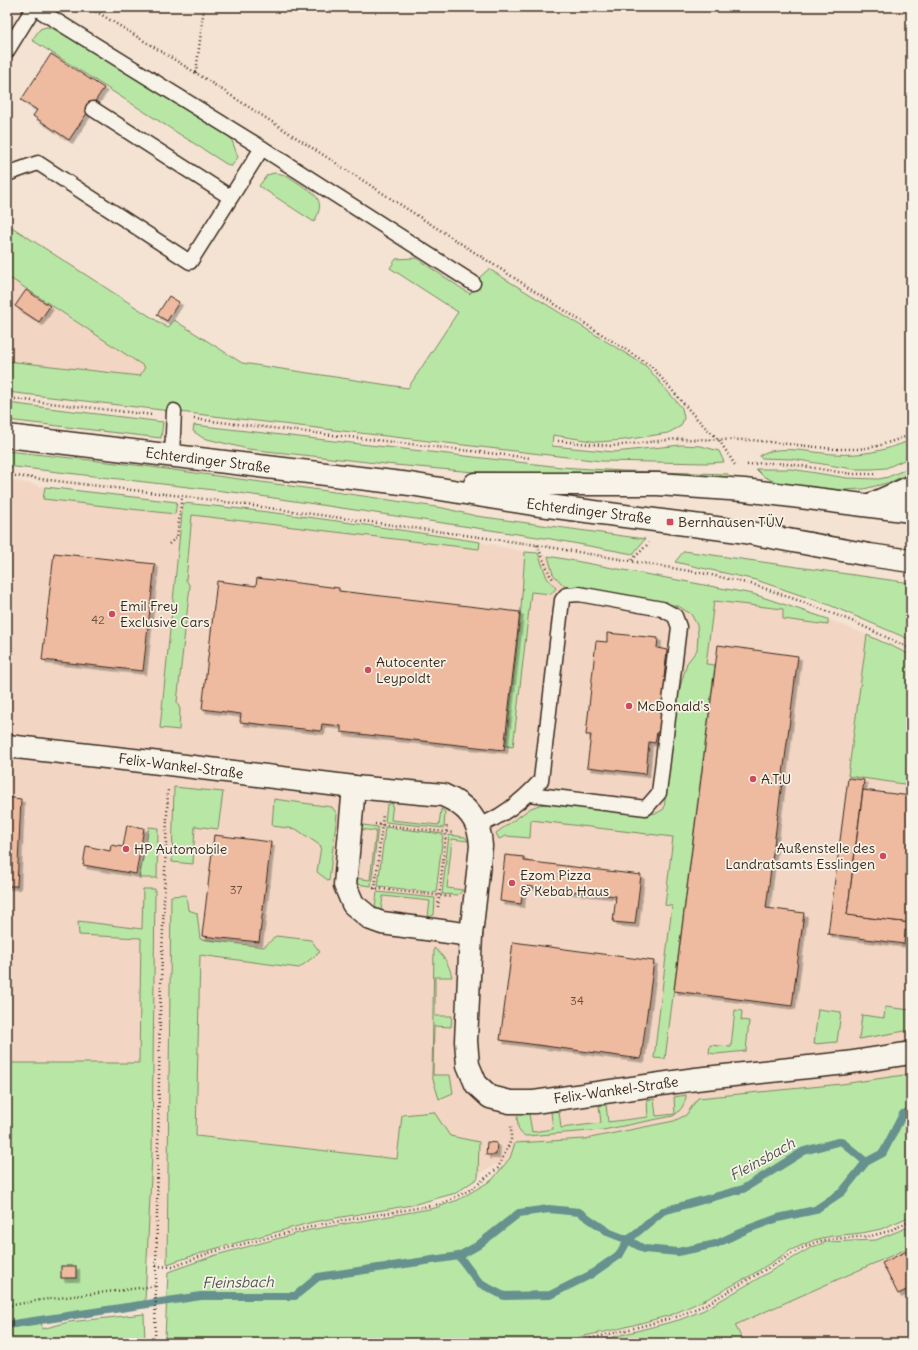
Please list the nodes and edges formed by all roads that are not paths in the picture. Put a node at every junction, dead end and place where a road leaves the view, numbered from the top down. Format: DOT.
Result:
graph roads {
  1 [pos="34,7"];
  2 [pos="7,51"];
  3 [pos="93,109"];
  4 [pos="262,148"];
  5 [pos="7,174"];
  6 [pos="230,197"];
  7 [pos="472,282"];
  8 [pos="174,414"];
  9 [pos="7,436"];
  10 [pos="172,456"];
  11 [pos="410,484"];
  12 [pos="911,487"];
  13 [pos="870,505"];
  14 [pos="911,511"];
  15 [pos="911,561"];
  16 [pos="7,746"];
  17 [pos="354,788"];
  18 [pos="529,794"];
  19 [pos="480,831"];
  20 [pos="471,935"];
  21 [pos="911,1053"];
  1 -- 2 [label="lane"];
  1 -- 4 [label="lane"];
  3 -- 6 [label="lane"];
  4 -- 6 [label="lane"];
  4 -- 7 [label="lane"];
  5 -- 6 [label="lane"];
  8 -- 10 [label="lane"];
  9 -- 10 [label="main road, Echterdinger Straße"];
  10 -- 11 [label="main road, Echterdinger Straße"];
  11 -- 13 [label="main road, Echterdinger Straße"];
  11 -- 15 [label="main road, Echterdinger Straße"];
  12 -- 13 [label="main road"];
  13 -- 14 [label="main road, Echterdinger Straße"];
  16 -- 17 [label="main road, Felix-Wankel-Straße"];
  17 -- 19 [label="main road, Felix-Wankel-Straße"];
  17 -- 20 [label="main road"];
  18 -- 18 [label="lane"];
  18 -- 19 [label="lane"];
  19 -- 20 [label="main road, Felix-Wankel-Straße"];
  20 -- 21 [label="main road, Felix-Wankel-Straße"];
}
